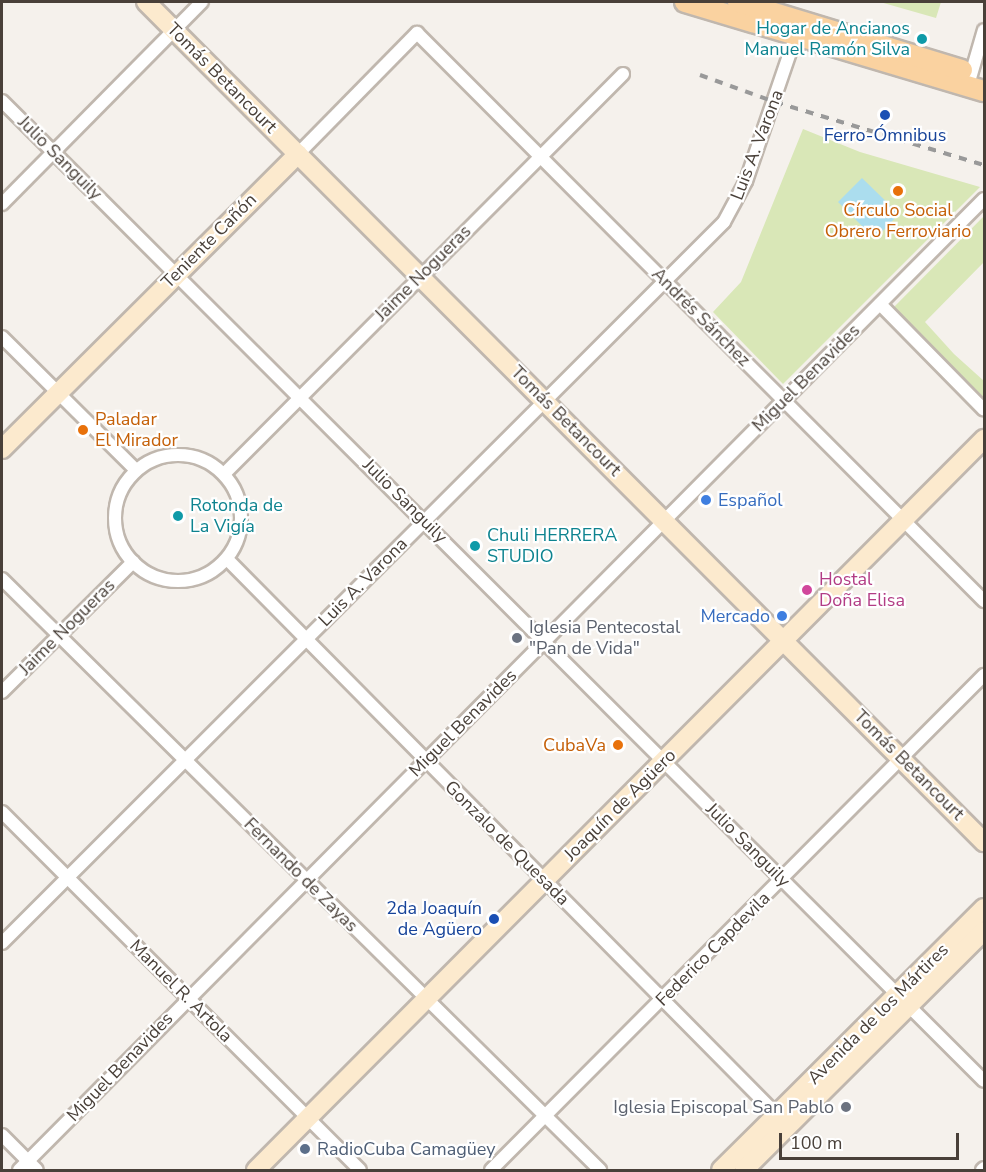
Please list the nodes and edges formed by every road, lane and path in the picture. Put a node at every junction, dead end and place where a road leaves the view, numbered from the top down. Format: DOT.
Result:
graph roads {
  1 [pos="146,2"];
  2 [pos="202,2"];
  3 [pos="685,2"];
  4 [pos="738,2"];
  5 [pos="174,30"];
  6 [pos="984,30"];
  7 [pos="802,31"];
  8 [pos="417,33"];
  9 [pos="623,74"];
  10 [pos="977,82"];
  11 [pos="2,101"];
  12 [pos="53,151"];
  13 [pos="298,154"];
  14 [pos="540,156"];
  15 [pos="984,199"];
  16 [pos="2,204"];
  17 [pos="177,273"];
  18 [pos="420,276"];
  19 [pos="664,281"];
  20 [pos="880,304"];
  21 [pos="2,337"];
  22 [pos="59,392"];
  23 [pos="301,398"];
  24 [pos="544,400"];
  25 [pos="784,400"];
  26 [pos="984,410"];
  27 [pos="984,439"];
  28 [pos="2,449"];
  29 [pos="136,470"];
  30 [pos="224,474"];
  31 [pos="424,520"];
  32 [pos="665,520"];
  33 [pos="904,520"];
  34 [pos="226,559"];
  35 [pos="133,562"];
  36 [pos="2,579"];
  37 [pos="984,600"];
  38 [pos="58,635"];
  39 [pos="307,640"];
  40 [pos="784,640"];
  41 [pos="545,641"];
  42 [pos="984,675"];
  43 [pos="2,692"];
  44 [pos="902,759"];
  45 [pos="184,760"];
  46 [pos="426,760"];
  47 [pos="665,760"];
  48 [pos="2,812"];
  49 [pos="984,842"];
  50 [pos="67,878"];
  51 [pos="305,879"];
  52 [pos="545,880"];
  53 [pos="782,880"];
  54 [pos="984,908"];
  55 [pos="984,931"];
  56 [pos="2,944"];
  57 [pos="187,998"];
  58 [pos="427,999"];
  59 [pos="663,1000"];
  60 [pos="903,1000"];
  61 [pos="984,1081"];
  62 [pos="546,1117"];
  63 [pos="308,1118"];
  64 [pos="782,1120"];
  65 [pos="2,1135"];
  66 [pos="28,1167"];
  67 [pos="256,1170"];
  68 [pos="360,1170"];
  69 [pos="492,1170"];
  70 [pos="600,1170"];
  71 [pos="721,1170"];
  72 [pos="744,1170"];
  1 -- 5 [label="street, Tomás Betancourt"];
  2 -- 5 [label="street"];
  3 -- 7 [label="main road"];
  4 -- 7 [label="main road"];
  5 -- 12 [label="street"];
  5 -- 13 [label="street, Tomás Betancourt"];
  6 -- 10 [label="street"];
  7 -- 10 [label="main road"];
  7 -- 19 [label="street, Luis A. Varona"];
  8 -- 13 [label="street, Teniente Cañón"];
  8 -- 14 [label="street, Andrés Sánchez"];
  9 -- 14 [label="street, Jaime Nogueras"];
  11 -- 12 [label="street, Julio Sanguily"];
  12 -- 16 [label="street"];
  12 -- 17 [label="street, Julio Sanguily"];
  13 -- 17 [label="street, Teniente Cañón"];
  13 -- 18 [label="street, Tomás Betancourt"];
  14 -- 18 [label="street, Jaime Nogueras"];
  14 -- 19 [label="street, Andrés Sánchez"];
  15 -- 20 [label="street, Miguel Benavides"];
  17 -- 22 [label="street, Teniente Cañón"];
  17 -- 23 [label="street, Julio Sanguily"];
  18 -- 23 [label="street, Jaime Nogueras"];
  18 -- 24 [label="street, Tomás Betancourt"];
  19 -- 24 [label="street, Luis A. Varona"];
  19 -- 25 [label="street, Andrés Sánchez"];
  20 -- 25 [label="street, Miguel Benavides"];
  20 -- 26 [label="street"];
  21 -- 22 [label="street"];
  22 -- 28 [label="street, Teniente Cañón"];
  22 -- 29 [label="street"];
  23 -- 30 [label="street, Jaime Nogueras"];
  23 -- 31 [label="street, Julio Sanguily"];
  24 -- 31 [label="street, Luis A. Varona"];
  24 -- 32 [label="street, Tomás Betancourt"];
  25 -- 32 [label="street, Miguel Benavides"];
  25 -- 33 [label="street, Andrés Sánchez"];
  27 -- 33 [label="street, Joaquín de Agüero"];
  29 -- 30 [label="street"];
  29 -- 35 [label="street"];
  30 -- 34 [label="street"];
  31 -- 39 [label="street, Luis A. Varona"];
  31 -- 41 [label="street, Julio Sanguily"];
  32 -- 40 [label="street, Tomás Betancourt"];
  32 -- 41 [label="street, Miguel Benavides"];
  33 -- 37 [label="street, Andrés Sánchez"];
  33 -- 40 [label="street, Joaquín de Agüero"];
  34 -- 35 [label="street"];
  34 -- 39 [label="street, Gonzalo de Quesada"];
  35 -- 38 [label="street, Jaime Nogueras"];
  36 -- 38 [label="street, Fernando de Zayas"];
  38 -- 43 [label="street, Jaime Nogueras"];
  38 -- 45 [label="street, Fernando de Zayas"];
  39 -- 45 [label="street, Luis A. Varona"];
  39 -- 46 [label="street, Gonzalo de Quesada"];
  40 -- 44 [label="street, Tomás Betancourt"];
  40 -- 47 [label="street, Joaquín de Agüero"];
  41 -- 46 [label="street, Miguel Benavides"];
  41 -- 47 [label="street, Julio Sanguily"];
  42 -- 44 [label="street, Federico Capdevila"];
  44 -- 49 [label="street, Tomás Betancourt"];
  44 -- 53 [label="street, Federico Capdevila"];
  45 -- 50 [label="street, Luis A. Varona"];
  45 -- 51 [label="street, Fernando de Zayas"];
  46 -- 51 [label="street, Miguel Benavides"];
  46 -- 52 [label="street, Gonzalo de Quesada"];
  47 -- 52 [label="street, Joaquín de Agüero"];
  47 -- 53 [label="street, Julio Sanguily"];
  48 -- 50 [label="street, Manuel R. Artola"];
  50 -- 56 [label="street, Luis A. Varona"];
  50 -- 57 [label="street, Manuel R. Artola"];
  51 -- 57 [label="street, Miguel Benavides"];
  51 -- 58 [label="street, Fernando de Zayas"];
  52 -- 58 [label="street, Joaquín de Agüero"];
  52 -- 59 [label="street, Gonzalo de Quesada"];
  53 -- 59 [label="street, Federico Capdevila"];
  53 -- 60 [label="street, Julio Sanguily"];
  54 -- 60 [label="street, Avenida de los Mártires"];
  55 -- 60 [label="street, Avenida de los Mártires"];
  57 -- 63 [label="street, Manuel R. Artola"];
  57 -- 66 [label="street, Miguel Benavides"];
  58 -- 62 [label="street, Fernando de Zayas"];
  58 -- 63 [label="street, Joaquín de Agüero"];
  59 -- 62 [label="street, Federico Capdevila"];
  59 -- 64 [label="street, Gonzalo de Quesada"];
  60 -- 61 [label="street, Julio Sanguily"];
  60 -- 64 [label="street, Avenida de los Mártires"];
  62 -- 69 [label="street, Federico Capdevila"];
  62 -- 70 [label="street, Fernando de Zayas"];
  63 -- 67 [label="street, Joaquín de Agüero"];
  63 -- 68 [label="street, Manuel R. Artola"];
  64 -- 71 [label="street, Avenida de los Mártires"];
  64 -- 72 [label="street, Avenida de los Mártires"];
  65 -- 66 [label="street"];
}
